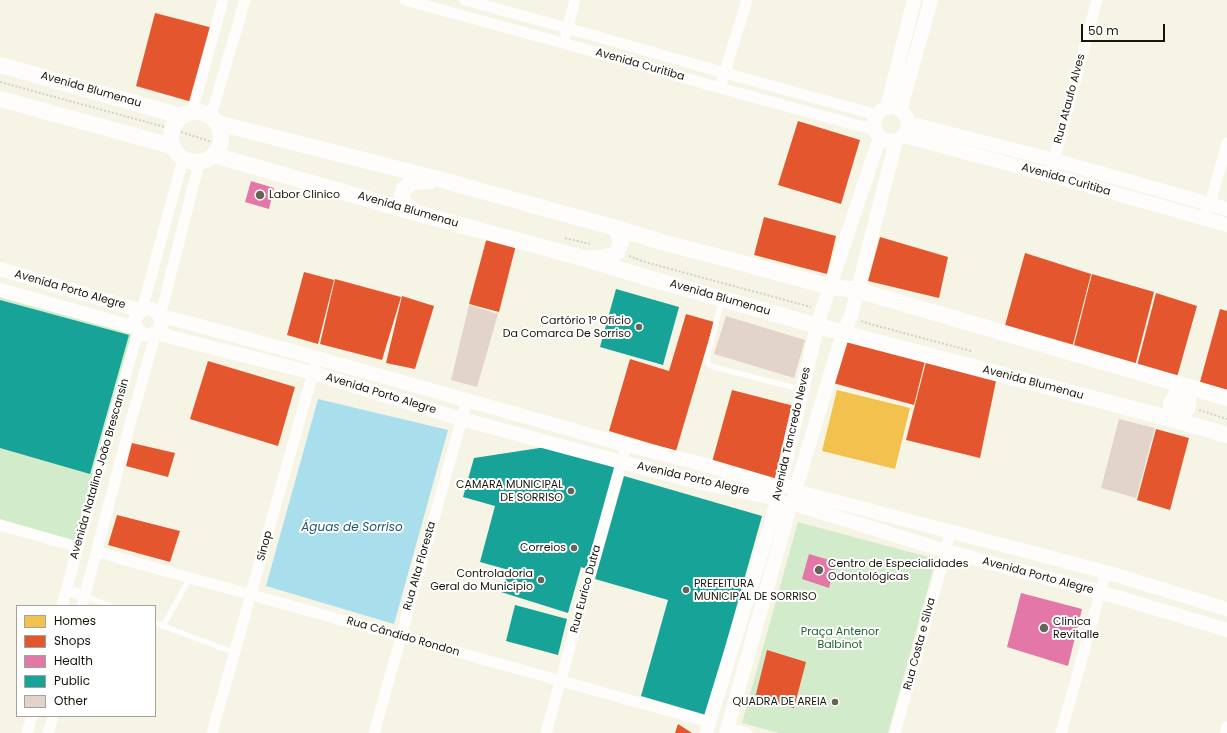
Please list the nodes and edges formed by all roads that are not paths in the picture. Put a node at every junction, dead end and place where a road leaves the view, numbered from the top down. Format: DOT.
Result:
graph roads {
  1 [pos="223,0"];
  2 [pos="245,0"];
  3 [pos="407,0"];
  4 [pos="465,0"];
  5 [pos="575,0"];
  6 [pos="747,0"];
  7 [pos="914,0"];
  8 [pos="931,0"];
  9 [pos="1097,0"];
  10 [pos="568,28"];
  11 [pos="563,43"];
  12 [pos="0,65"];
  13 [pos="725,73"];
  14 [pos="720,88"];
  15 [pos="0,99"];
  16 [pos="888,111"];
  17 [pos="187,114"];
  18 [pos="214,120"];
  19 [pos="878,133"];
  20 [pos="903,133"];
  21 [pos="1227,143"];
  22 [pos="172,146"];
  23 [pos="214,155"];
  24 [pos="183,159"];
  25 [pos="1054,160"];
  26 [pos="199,162"];
  27 [pos="1050,175"];
  28 [pos="442,180"];
  29 [pos="1210,204"];
  30 [pos="1227,209"];
  31 [pos="416,213"];
  32 [pos="1203,219"];
  33 [pos="1227,225"];
  34 [pos="616,228"];
  35 [pos="579,257"];
  36 [pos="0,269"];
  37 [pos="831,287"];
  38 [pos="0,290"];
  39 [pos="857,290"];
  40 [pos="722,299"];
  41 [pos="141,311"];
  42 [pos="160,316"];
  43 [pos="817,326"];
  44 [pos="137,330"];
  45 [pos="156,333"];
  46 [pos="843,333"];
  47 [pos="317,358"];
  48 [pos="313,373"];
  49 [pos="1184,386"];
  50 [pos="792,387"];
  51 [pos="1227,398"];
  52 [pos="467,400"];
  53 [pos="462,419"];
  54 [pos="1175,420"];
  55 [pos="1227,435"];
  56 [pos="626,443"];
  57 [pos="621,462"];
  58 [pos="702,464"];
  59 [pos="698,482"];
  60 [pos="786,495"];
  61 [pos="0,526"];
  62 [pos="950,531"];
  63 [pos="78,547"];
  64 [pos="946,551"];
  65 [pos="97,552"];
  66 [pos="1106,572"];
  67 [pos="190,578"];
  68 [pos="66,590"];
  69 [pos="1100,592"];
  70 [pos="251,595"];
  71 [pos="84,601"];
  72 [pos="62,605"];
  73 [pos="106,605"];
  74 [pos="1227,609"];
  75 [pos="156,622"];
  76 [pos="163,626"];
  77 [pos="1227,630"];
  78 [pos="400,636"];
  79 [pos="235,653"];
  80 [pos="560,681"];
  81 [pos="32,717"];
  82 [pos="53,717"];
  83 [pos="1227,727"];
  84 [pos="708,728"];
  85 [pos="727,730"];
  86 [pos="27,733"];
  87 [pos="48,733"];
  88 [pos="212,733"];
  89 [pos="374,733"];
  90 [pos="546,733"];
  91 [pos="747,733"];
  92 [pos="895,733"];
  93 [pos="1061,733"];
  94 [pos="1226,733"];
  1 -- 17 [label="street"];
  2 -- 18 [label="street"];
  3 -- 11 [label="street, Avenida Curitiba"];
  4 -- 10 [label="street, Avenida Curitiba"];
  5 -- 10 [label="street"];
  6 -- 13 [label="street"];
  7 -- 16 [label="street"];
  8 -- 16 [label="street"];
  9 -- 25 [label="street, Rua Ataufo Alves"];
  10 -- 11 [label="street"];
  10 -- 13 [label="street, Avenida Curitiba"];
  11 -- 14 [label="street, Avenida Curitiba"];
  12 -- 17 [label="main road, Avenida Blumenau"];
  13 -- 14 [label="street"];
  13 -- 16 [label="street, Avenida Curitiba"];
  14 -- 19 [label="street, Avenida Curitiba"];
  15 -- 22 [label="main road"];
  16 -- 19 [label="street"];
  16 -- 20 [label="street"];
  17 -- 18 [label="main road"];
  17 -- 22 [label="main road"];
  18 -- 23 [label="main road"];
  18 -- 28 [label="main road"];
  19 -- 20 [label="street"];
  19 -- 37 [label="street, Avenida Tancredo Neves"];
  20 -- 25 [label="street, Avenida Curitiba"];
  20 -- 27 [label="street, Avenida Curitiba"];
  20 -- 39 [label="street, Avenida Tancredo Neves"];
  21 -- 29 [label="street"];
  22 -- 24 [label="main road"];
  23 -- 26 [label="main road"];
  23 -- 31 [label="main road, Avenida Blumenau"];
  24 -- 26 [label="main road"];
  24 -- 41 [label="street"];
  25 -- 27 [label="street, Rua Ataufo Alves"];
  25 -- 29 [label="street, Avenida Curitiba"];
  26 -- 42 [label="street"];
  27 -- 32 [label="street, Avenida Curitiba"];
  28 -- 31 [label="main road"];
  28 -- 34 [label="main road"];
  29 -- 30 [label="street, Avenida Curitiba"];
  29 -- 32 [label="street"];
  31 -- 35 [label="main road, Avenida Blumenau"];
  32 -- 33 [label="street, Avenida Curitiba"];
  34 -- 35 [label="main road"];
  34 -- 37 [label="main road"];
  35 -- 40 [label="main road, Avenida Blumenau"];
  36 -- 41 [label="street, Avenida Porto Alegre"];
  37 -- 39 [label="main road"];
  37 -- 43 [label="street, Avenida Tancredo Neves"];
  38 -- 44 [label="street, Avenida Porto Alegre"];
  39 -- 46 [label="street, Avenida Tancredo Neves"];
  39 -- 49 [label="main road"];
  40 -- 43 [label="main road, Avenida Blumenau"];
  40 -- 50 [label="lane"];
  41 -- 42 [label="street"];
  41 -- 44 [label="street"];
  42 -- 45 [label="street"];
  42 -- 47 [label="street, Avenida Porto Alegre"];
  43 -- 46 [label="main road, Avenida Blumenau"];
  43 -- 60 [label="street, Avenida Tancredo Neves"];
  44 -- 45 [label="street"];
  44 -- 63 [label="street, Avenida Natalino João Brescansin"];
  45 -- 48 [label="street, Avenida Porto Alegre"];
  45 -- 65 [label="street, Avenida Natalino João Brescansin"];
  46 -- 54 [label="main road, Avenida Blumenau"];
  46 -- 60 [label="street, Avenida Tancredo Neves"];
  47 -- 48 [label="street, Sinop"];
  47 -- 52 [label="street, Avenida Porto Alegre"];
  48 -- 53 [label="street, Avenida Porto Alegre"];
  48 -- 70 [label="street, Sinop"];
  49 -- 51 [label="main road"];
  49 -- 54 [label="main road"];
  52 -- 53 [label="street, Rua Alta Floresta"];
  52 -- 56 [label="street, Avenida Porto Alegre"];
  53 -- 57 [label="street, Avenida Porto Alegre"];
  53 -- 78 [label="street, Rua Alta Floresta"];
  54 -- 55 [label="main road, Avenida Blumenau"];
  56 -- 57 [label="street, Rua Eurico Dutra"];
  56 -- 58 [label="street, Avenida Porto Alegre"];
  57 -- 59 [label="street, Avenida Porto Alegre"];
  57 -- 80 [label="street, Rua Eurico Dutra"];
  58 -- 59 [label="street"];
  58 -- 60 [label="street, Avenida Porto Alegre"];
  59 -- 60 [label="street, Avenida Porto Alegre"];
  60 -- 62 [label="street, Avenida Porto Alegre"];
  60 -- 64 [label="street, Avenida Porto Alegre"];
  60 -- 84 [label="street, Avenida Tancredo Neves"];
  60 -- 85 [label="street, Avenida Tancredo Neves"];
  61 -- 63 [label="street"];
  62 -- 64 [label="street, Rua Costa e Silva"];
  62 -- 66 [label="street, Avenida Porto Alegre"];
  63 -- 68 [label="street, Avenida Natalino João Brescansin"];
  64 -- 69 [label="street, Avenida Porto Alegre"];
  64 -- 92 [label="street, Rua Costa e Silva"];
  65 -- 67 [label="street, Rua Cândido Rondon"];
  65 -- 71 [label="street, Avenida Natalino João Brescansin"];
  66 -- 69 [label="street"];
  66 -- 74 [label="street, Avenida Porto Alegre"];
  67 -- 70 [label="street, Rua Cândido Rondon"];
  67 -- 76 [label="lane"];
  68 -- 71 [label="street"];
  68 -- 72 [label="street, Avenida Natalino João Brescansin"];
  69 -- 77 [label="street, Avenida Porto Alegre"];
  69 -- 93 [label="street"];
  70 -- 78 [label="street, Rua Cândido Rondon"];
  70 -- 79 [label="street, Sinop"];
  71 -- 73 [label="lane"];
  75 -- 76 [label="lane"];
  76 -- 79 [label="lane"];
  78 -- 80 [label="street, Rua Cândido Rondon"];
  78 -- 89 [label="street, Rua Alta Floresta"];
  79 -- 88 [label="street, Sinop"];
  80 -- 84 [label="street, Rua Cândido Rondon"];
  80 -- 90 [label="street, Rua Eurico Dutra"];
  81 -- 86 [label="street"];
  82 -- 87 [label="street"];
  83 -- 94 [label="street"];
  85 -- 91 [label="street"];
}
